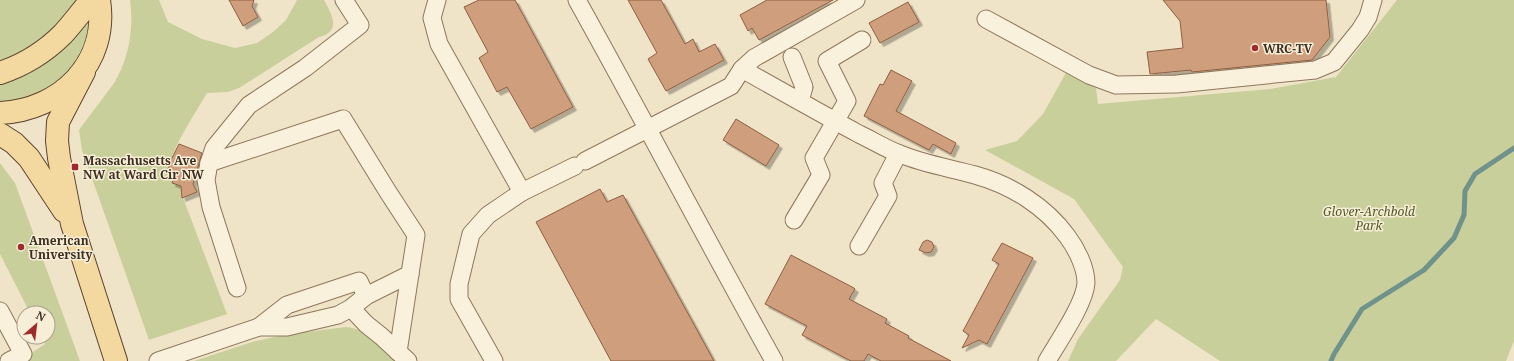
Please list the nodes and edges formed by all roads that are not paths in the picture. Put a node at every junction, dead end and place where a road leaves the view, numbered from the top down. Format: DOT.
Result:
graph roads {
  1 [pos="91,0"];
  2 [pos="99,0"];
  3 [pos="344,0"];
  4 [pos="437,0"];
  5 [pos="577,0"];
  6 [pos="856,0"];
  7 [pos="1373,0"];
  8 [pos="986,19"];
  9 [pos="862,40"];
  10 [pos="792,57"];
  11 [pos="742,69"];
  12 [pos="84,72"];
  13 [pos="0,73"];
  14 [pos="800,101"];
  15 [pos="0,113"];
  16 [pos="836,122"];
  17 [pos="649,128"];
  18 [pos="0,134"];
  19 [pos="898,154"];
  20 [pos="209,163"];
  21 [pos="522,192"];
  22 [pos="794,220"];
  23 [pos="72,224"];
  24 [pos="860,246"];
  25 [pos="410,274"];
  26 [pos="238,288"];
  27 [pos="366,296"];
  28 [pos="351,308"];
  29 [pos="0,310"];
  30 [pos="260,327"];
  31 [pos="403,357"];
  32 [pos="9,361"];
  33 [pos="116,361"];
  34 [pos="158,361"];
  35 [pos="494,361"];
  36 [pos="774,361"];
  37 [pos="1047,361"];
  1 -- 13 [label="main road"];
  2 -- 12 [label="main road"];
  3 -- 20 [label="lane"];
  4 -- 21 [label="lane"];
  5 -- 17 [label="lane"];
  6 -- 11 [label="lane"];
  7 -- 8 [label="lane"];
  9 -- 16 [label="lane"];
  10 -- 14 [label="lane"];
  11 -- 14 [label="lane"];
  11 -- 17 [label="lane"];
  12 -- 15 [label="main road"];
  12 -- 23 [label="main road"];
  14 -- 16 [label="lane"];
  16 -- 19 [label="lane"];
  16 -- 22 [label="lane"];
  17 -- 21 [label="lane"];
  17 -- 36 [label="lane"];
  18 -- 23 [label="main road"];
  19 -- 24 [label="lane"];
  19 -- 37 [label="lane"];
  20 -- 25 [label="lane"];
  20 -- 26 [label="lane"];
  21 -- 35 [label="lane"];
  23 -- 33 [label="main road"];
  25 -- 27 [label="lane"];
  25 -- 31 [label="lane"];
  27 -- 28 [label="lane"];
  27 -- 30 [label="lane"];
  28 -- 30 [label="lane"];
  28 -- 31 [label="lane"];
  29 -- 32 [label="lane"];
  30 -- 34 [label="lane"];
}
